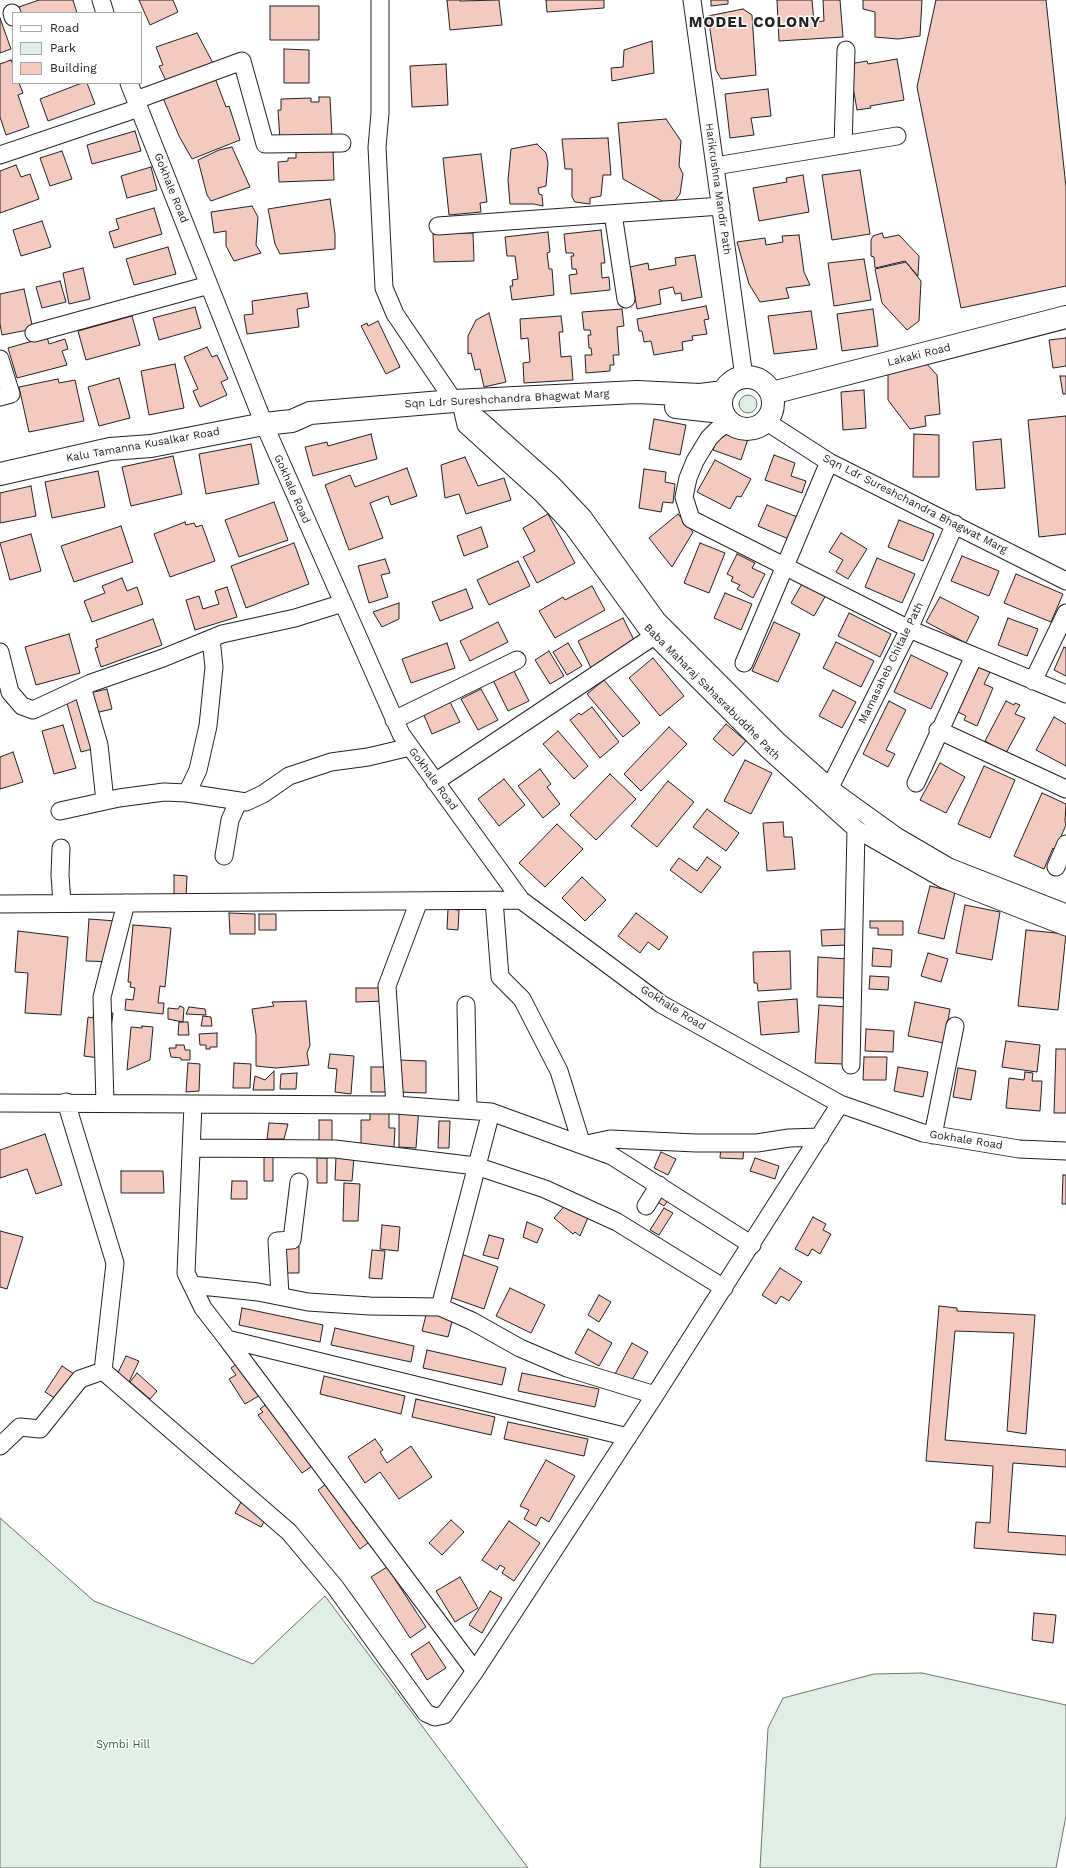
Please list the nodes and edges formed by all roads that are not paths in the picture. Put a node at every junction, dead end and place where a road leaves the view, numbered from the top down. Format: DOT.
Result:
graph roads {
  1 [pos="101,0"];
  2 [pos="380,0"];
  3 [pos="692,0"];
  4 [pos="105,12"];
  5 [pos="846,50"];
  6 [pos="130,84"];
  7 [pos="137,104"];
  8 [pos="897,136"];
  9 [pos="342,143"];
  10 [pos="843,145"];
  11 [pos="0,155"];
  12 [pos="715,166"];
  13 [pos="721,206"];
  14 [pos="614,214"];
  15 [pos="438,226"];
  16 [pos="209,285"];
  17 [pos="626,299"];
  18 [pos="1066,317"];
  19 [pos="34,333"];
  20 [pos="0,358"];
  21 [pos="744,377"];
  22 [pos="772,393"];
  23 [pos="0,397"];
  24 [pos="458,407"];
  25 [pos="725,409"];
  26 [pos="767,422"];
  27 [pos="264,424"];
  28 [pos="829,462"];
  29 [pos="0,474"];
  30 [pos="955,524"];
  31 [pos="785,566"];
  32 [pos="1066,581"];
  33 [pos="342,602"];
  34 [pos="1066,613"];
  35 [pos="910,629"];
  36 [pos="654,636"];
  37 [pos="211,639"];
  38 [pos="0,652"];
  39 [pos="974,656"];
  40 [pos="517,660"];
  41 [pos="744,664"];
  42 [pos="1032,681"];
  43 [pos="82,687"];
  44 [pos="1066,694"];
  45 [pos="394,720"];
  46 [pos="938,730"];
  47 [pos="410,747"];
  48 [pos="435,782"];
  49 [pos="916,783"];
  50 [pos="1066,789"];
  51 [pos="825,792"];
  52 [pos="187,794"];
  53 [pos="105,801"];
  54 [pos="238,802"];
  55 [pos="60,811"];
  56 [pos="856,829"];
  57 [pos="1066,844"];
  58 [pos="61,848"];
  59 [pos="224,856"];
  60 [pos="1056,867"];
  61 [pos="494,900"];
  62 [pos="521,900"];
  63 [pos="418,901"];
  64 [pos="1019,902"];
  65 [pos="62,903"];
  66 [pos="126,903"];
  67 [pos="0,904"];
  68 [pos="1066,913"];
  69 [pos="1066,927"];
  70 [pos="466,1005"];
  71 [pos="955,1026"];
  72 [pos="851,1065"];
  73 [pos="66,1102"];
  74 [pos="0,1103"];
  75 [pos="105,1103"];
  76 [pos="193,1104"];
  77 [pos="840,1104"];
  78 [pos="395,1105"];
  79 [pos="468,1110"];
  80 [pos="491,1112"];
  81 [pos="933,1135"];
  82 [pos="820,1137"];
  83 [pos="582,1145"];
  84 [pos="191,1148"];
  85 [pos="1066,1151"];
  86 [pos="476,1166"];
  87 [pos="299,1182"];
  88 [pos="659,1186"];
  89 [pos="646,1206"];
  90 [pos="752,1245"];
  91 [pos="192,1285"];
  92 [pos="724,1288"];
  93 [pos="280,1296"];
  94 [pos="440,1307"];
  95 [pos="228,1339"];
  96 [pos="103,1371"];
  97 [pos="655,1395"];
  98 [pos="628,1437"];
  99 [pos="0,1446"];
  100 [pos="475,1671"];
  1 -- 4 [label="street"];
  2 -- 24 [label="street"];
  3 -- 12 [label="street, Harikrushna Mandir Path"];
  5 -- 10 [label="street"];
  6 -- 7 [label="street, Gokhale Road"];
  7 -- 9 [label="street"];
  7 -- 11 [label="street"];
  7 -- 16 [label="street, Gokhale Road"];
  8 -- 10 [label="street"];
  10 -- 12 [label="street"];
  12 -- 13 [label="street, Harikrushna Mandir Path"];
  13 -- 14 [label="street"];
  13 -- 21 [label="street, Harikrushna Mandir Path"];
  14 -- 15 [label="street"];
  14 -- 17 [label="street"];
  16 -- 19 [label="street"];
  16 -- 27 [label="street, Gokhale Road"];
  18 -- 22 [label="main road, Lakaki Road"];
  20 -- 23 [label="street"];
  21 -- 22 [label="main road"];
  21 -- 25 [label="main road"];
  22 -- 26 [label="main road"];
  24 -- 25 [label="main road, Sqn Ldr Sureshchandra Bhagwat Marg"];
  24 -- 27 [label="main road, Sqn Ldr Sureshchandra Bhagwat Marg"];
  24 -- 36 [label="street, Baba Maharaj Sahasrabuddhe Path"];
  24 -- 51 [label="street, Baba Maharaj Sahasrabuddhe Path"];
  25 -- 26 [label="main road"];
  25 -- 31 [label="street"];
  26 -- 28 [label="street, Sqn Ldr Sureshchandra Bhagwat Marg"];
  27 -- 29 [label="main road, Kalu Tamanna Kusalkar Road"];
  27 -- 33 [label="street, Gokhale Road"];
  28 -- 30 [label="street, Sqn Ldr Sureshchandra Bhagwat Marg"];
  28 -- 31 [label="street"];
  30 -- 32 [label="street, Sqn Ldr Sureshchandra Bhagwat Marg"];
  30 -- 35 [label="street, Mamasaheb Chitale Path"];
  31 -- 35 [label="street"];
  31 -- 41 [label="street"];
  33 -- 37 [label="street"];
  33 -- 45 [label="street, Gokhale Road"];
  34 -- 42 [label="street"];
  35 -- 39 [label="street"];
  35 -- 51 [label="street, Mamasaheb Chitale Path"];
  36 -- 48 [label="street"];
  36 -- 51 [label="street, Baba Maharaj Sahasrabuddhe Path"];
  37 -- 43 [label="street"];
  37 -- 52 [label="street"];
  38 -- 43 [label="street"];
  39 -- 42 [label="street"];
  39 -- 46 [label="street"];
  40 -- 45 [label="street"];
  42 -- 44 [label="street"];
  43 -- 53 [label="street"];
  45 -- 47 [label="street, Gokhale Road"];
  46 -- 49 [label="street"];
  46 -- 50 [label="street"];
  47 -- 48 [label="street, Gokhale Road"];
  47 -- 54 [label="street"];
  48 -- 62 [label="street, Gokhale Road"];
  51 -- 56 [label="street, Baba Maharaj Sahasrabuddhe Path"];
  51 -- 64 [label="street, Baba Maharaj Sahasrabuddhe Path"];
  52 -- 53 [label="street"];
  52 -- 54 [label="street"];
  53 -- 55 [label="street"];
  54 -- 59 [label="street"];
  56 -- 64 [label="street, Baba Maharaj Sahasrabuddhe Path"];
  56 -- 72 [label="street"];
  57 -- 60 [label="street"];
  58 -- 65 [label="street"];
  61 -- 62 [label="street"];
  61 -- 63 [label="street"];
  61 -- 83 [label="street"];
  62 -- 77 [label="street, Gokhale Road"];
  63 -- 66 [label="street"];
  63 -- 78 [label="street"];
  64 -- 68 [label="street, Baba Maharaj Sahasrabuddhe Path"];
  64 -- 69 [label="street, Baba Maharaj Sahasrabuddhe Path"];
  65 -- 66 [label="street"];
  65 -- 67 [label="street"];
  66 -- 75 [label="street"];
  70 -- 79 [label="street"];
  71 -- 81 [label="street"];
  73 -- 74 [label="street"];
  73 -- 75 [label="street"];
  73 -- 96 [label="street"];
  75 -- 76 [label="street"];
  76 -- 78 [label="street"];
  76 -- 84 [label="street"];
  77 -- 81 [label="street, Gokhale Road"];
  77 -- 82 [label="street"];
  78 -- 79 [label="street"];
  79 -- 80 [label="street"];
  80 -- 83 [label="street"];
  80 -- 86 [label="street"];
  81 -- 85 [label="street, Gokhale Road"];
  82 -- 83 [label="street"];
  82 -- 90 [label="street"];
  83 -- 88 [label="street"];
  84 -- 86 [label="street"];
  84 -- 91 [label="street"];
  86 -- 92 [label="street"];
  86 -- 94 [label="street"];
  87 -- 93 [label="street"];
  88 -- 89 [label="street"];
  88 -- 90 [label="street"];
  90 -- 92 [label="street"];
  91 -- 93 [label="street"];
  91 -- 95 [label="street"];
  92 -- 97 [label="street"];
  93 -- 94 [label="street"];
  94 -- 97 [label="street"];
  95 -- 98 [label="street"];
  95 -- 100 [label="street"];
  96 -- 99 [label="street"];
  96 -- 100 [label="street"];
  97 -- 98 [label="street"];
  98 -- 100 [label="street"];
}
